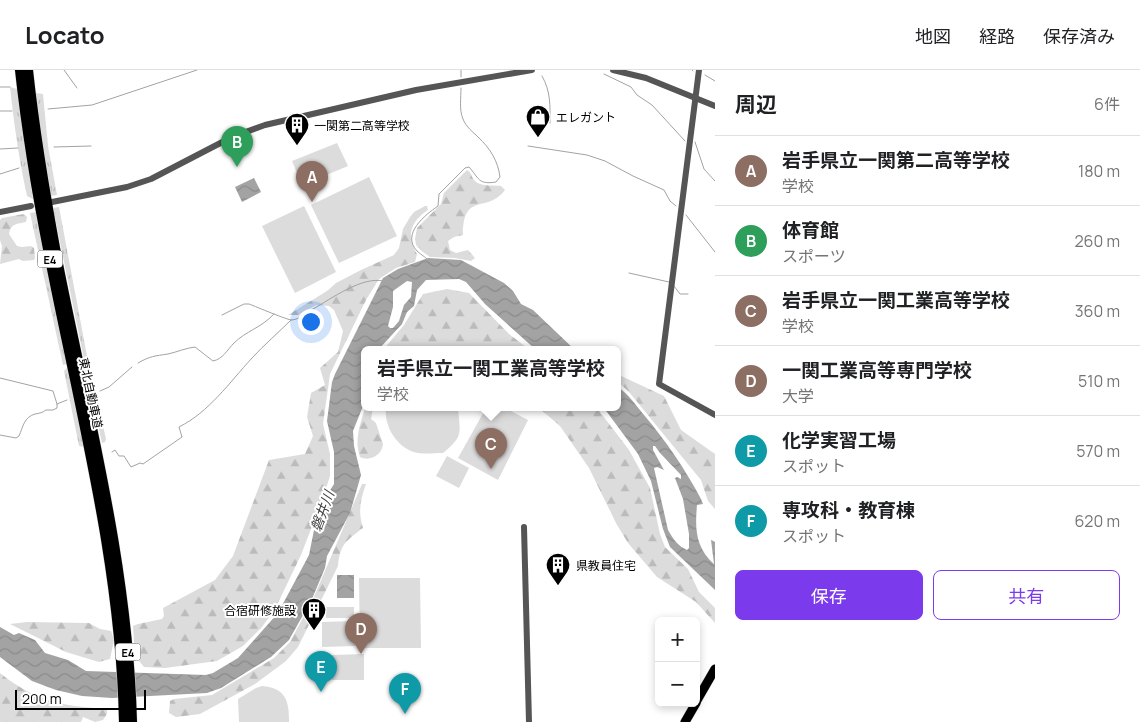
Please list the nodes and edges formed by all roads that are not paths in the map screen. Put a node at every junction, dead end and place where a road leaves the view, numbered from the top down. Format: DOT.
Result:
graph roads {
  1 [pos="20,70"];
  2 [pos="28,70"];
  3 [pos="532,70"];
  4 [pos="613,70"];
  5 [pos="699,70"];
  6 [pos="695,98"];
  7 [pos="715,106"];
  8 [pos="52,202"];
  9 [pos="31,206"];
  10 [pos="0,212"];
  11 [pos="715,415"];
  12 [pos="93,445"];
  13 [pos="524,527"];
  14 [pos="715,669"];
  15 [pos="715,678"];
  16 [pos="704,689"];
  17 [pos="700,696"];
  18 [pos="128,706"];
  19 [pos="694,707"];
  20 [pos="124,722"];
  21 [pos="132,722"];
  22 [pos="529,722"];
  23 [pos="685,722"];
  1 -- 12 [label="highway, 東北自動車道 / E4"];
  2 -- 12 [label="highway, 東北自動車道 / E4"];
  3 -- 8 [label="street"];
  4 -- 6 [label="street"];
  5 -- 6 [label="street"];
  6 -- 7 [label="street"];
  6 -- 11 [label="street"];
  9 -- 10 [label="street"];
  12 -- 18 [label="highway, 東北自動車道 / E4"];
  13 -- 22 [label="street"];
  14 -- 16 [label="highway"];
  15 -- 16 [label="highway"];
  16 -- 17 [label="highway"];
  18 -- 20 [label="highway, 東北自動車道 / E4"];
  18 -- 21 [label="highway, 東北自動車道 / E4"];
  19 -- 23 [label="highway"];
}
